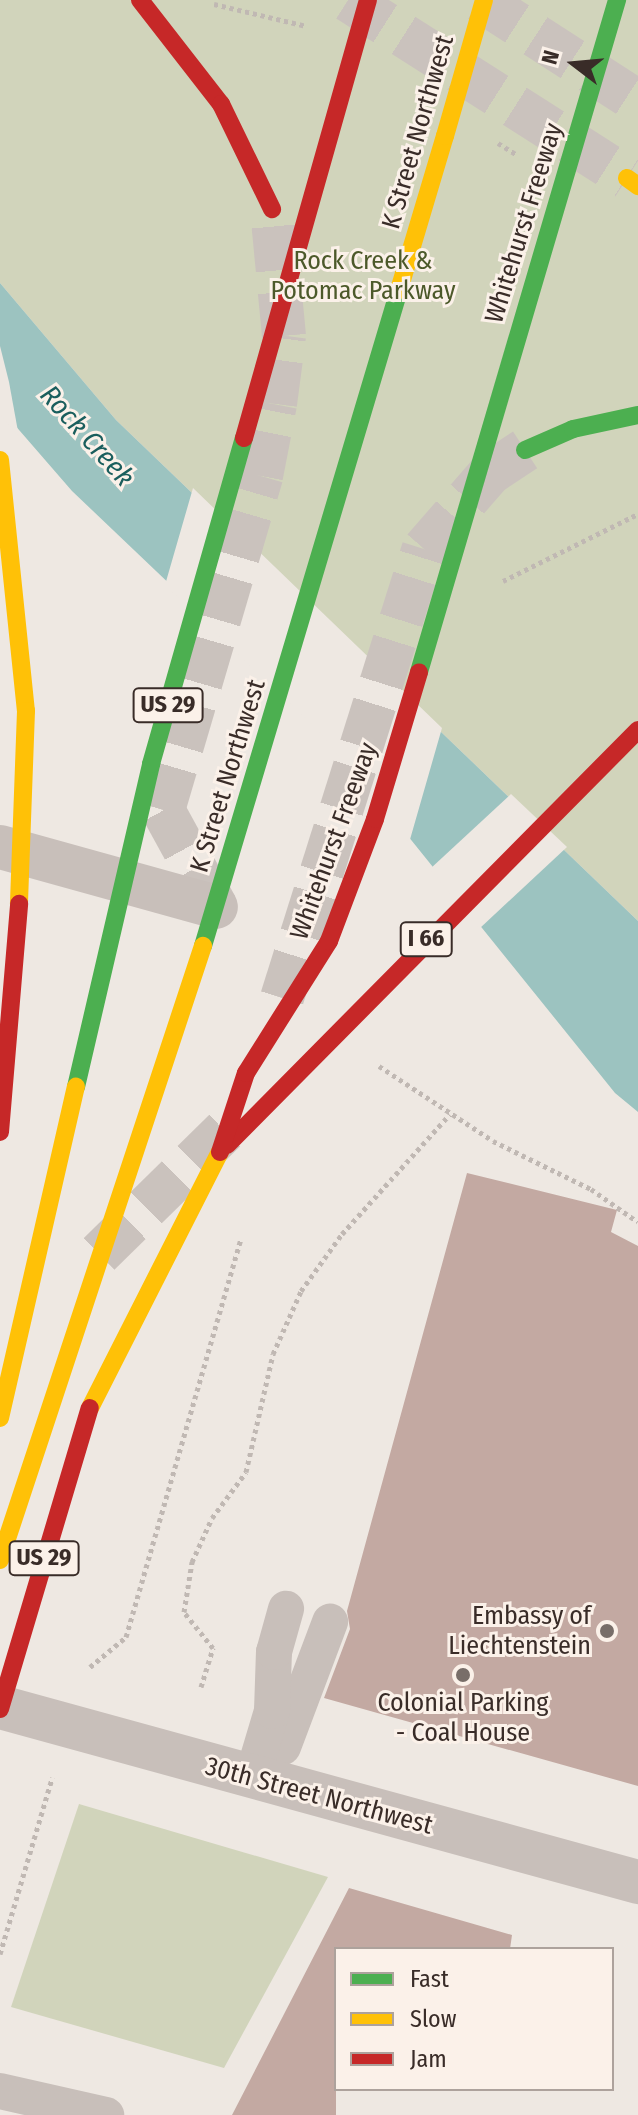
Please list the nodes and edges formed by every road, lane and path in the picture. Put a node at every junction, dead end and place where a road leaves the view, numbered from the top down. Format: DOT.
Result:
graph roads {
  1 [pos="140,0"];
  2 [pos="368,0"];
  3 [pos="484,0"];
  4 [pos="617,0"];
  5 [pos="272,209"];
  6 [pos="638,415"];
  7 [pos="525,450"];
  8 [pos="0,460"];
  9 [pos="638,514"];
  10 [pos="495,586"];
  11 [pos="638,730"];
  12 [pos="0,847"];
  13 [pos="216,907"];
  14 [pos="366,1057"];
  15 [pos="450,1114"];
  16 [pos="0,1132"];
  17 [pos="220,1152"];
  18 [pos="638,1222"];
  19 [pos="242,1234"];
  20 [pos="0,1418"];
  21 [pos="0,1560"];
  22 [pos="286,1609"];
  23 [pos="330,1622"];
  24 [pos="90,1667"];
  25 [pos="201,1687"];
  26 [pos="0,1708"];
  27 [pos="52,1777"];
  28 [pos="264,1781"];
  29 [pos="638,1882"];
  30 [pos="0,1954"];
  31 [pos="0,2091"];
  32 [pos="106,2115"];
  1 -- 5 [label="main road"];
  2 -- 20 [label="main road, US 29, bridge"];
  3 -- 13 [label="main road, K Street Northwest, bridge"];
  4 -- 17 [label="main road, Whitehurst Freeway / US 29, bridge"];
  6 -- 7 [label="main road"];
  8 -- 16 [label="main road, bridge"];
  9 -- 10 [label="path"];
  11 -- 17 [label="main road, I 66, bridge"];
  12 -- 13 [label="street"];
  13 -- 21 [label="main road, K Street Northwest"];
  14 -- 15 [label="path"];
  15 -- 18 [label="path"];
  15 -- 25 [label="path"];
  17 -- 26 [label="main road, Whitehurst Freeway / US 29, bridge"];
  19 -- 24 [label="path"];
  22 -- 28 [label="lane"];
  23 -- 28 [label="lane"];
  26 -- 28 [label="street, 30th Street Northwest"];
  27 -- 30 [label="path"];
  28 -- 29 [label="street, 30th Street Northwest"];
  31 -- 32 [label="lane"];
}
